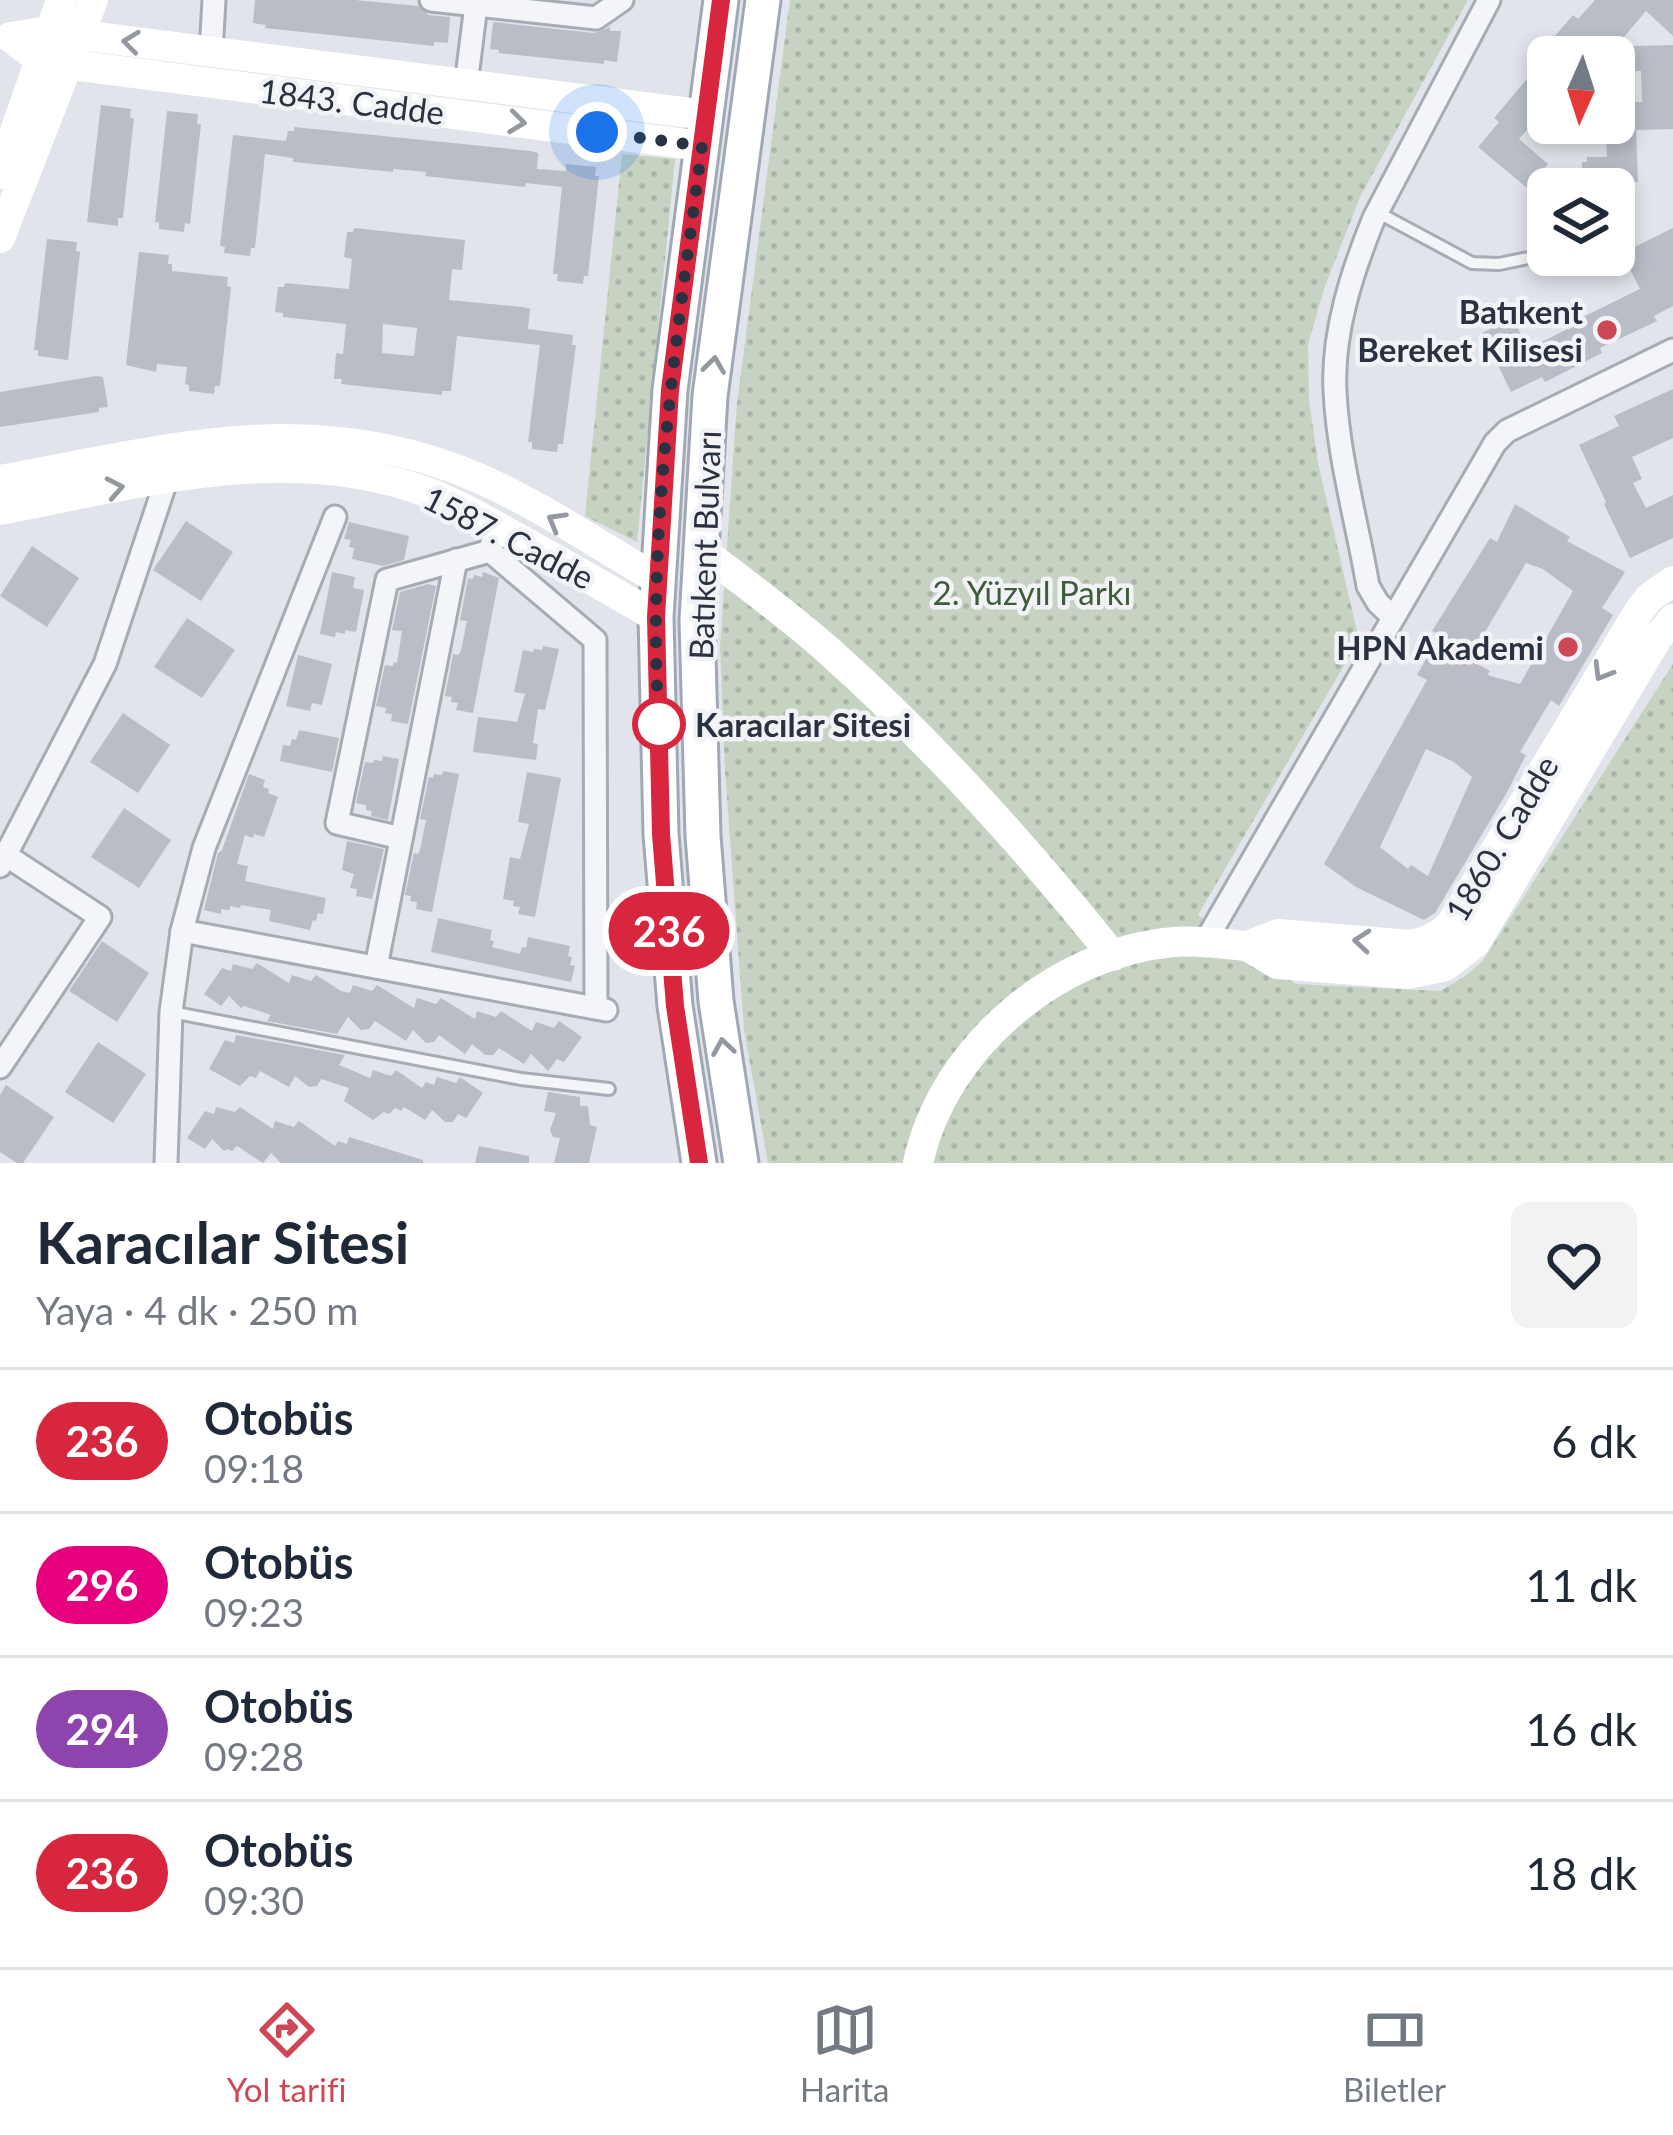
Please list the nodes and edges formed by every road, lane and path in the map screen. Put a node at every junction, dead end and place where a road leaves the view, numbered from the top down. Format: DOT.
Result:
graph roads {
  1 [pos="61,0"];
  2 [pos="93,0"];
  3 [pos="214,0"];
  4 [pos="430,0"];
  5 [pos="622,0"];
  6 [pos="763,0"];
  7 [pos="1490,0"];
  8 [pos="713,1"];
  9 [pos="475,2"];
  10 [pos="5,37"];
  11 [pos="59,48"];
  12 [pos="211,52"];
  13 [pos="466,85"];
  14 [pos="704,130"];
  15 [pos="0,174"];
  16 [pos="1377,212"];
  17 [pos="0,238"];
  18 [pos="1527,258"];
  19 [pos="1673,350"];
  20 [pos="167,478"];
  21 [pos="0,480"];
  22 [pos="0,510"];
  23 [pos="334,517"];
  24 [pos="493,538"];
  25 [pos="700,549"];
  26 [pos="456,560"];
  27 [pos="643,571"];
  28 [pos="1673,581"];
  29 [pos="612,591"];
  30 [pos="656,617"];
  31 [pos="1393,617"];
  32 [pos="1673,619"];
  33 [pos="401,838"];
  34 [pos="3,861"];
  35 [pos="182,931"];
  36 [pos="1205,942"];
  37 [pos="1247,946"];
  38 [pos="1113,956"];
  39 [pos="376,968"];
  40 [pos="171,1012"];
  41 [pos="0,1067"];
  42 [pos="610,1088"];
  43 [pos="166,1163"];
  44 [pos="700,1163"];
  45 [pos="740,1163"];
  46 [pos="918,1163"];
  1 -- 11 [label="street"];
  2 -- 11 [label="street"];
  3 -- 12 [label="street"];
  4 -- 9 [label="street"];
  5 -- 9 [label="street"];
  25 -- 6 [label="main road, Batıkent Bulvarı, one-way"];
  7 -- 16 [label="street"];
  8 -- 14 [label="main road, Batıkent Bulvarı"];
  9 -- 13 [label="street"];
  10 -- 11 [label="street, 1843. Cadde"];
  12 -- 11 [label="street, 1843. Cadde, one-way"];
  11 -- 14 [label="street, 1843. Cadde, one-way"];
  11 -- 15 [label="street"];
  11 -- 17 [label="street"];
  12 -- 13 [label="street, 1843. Cadde"];
  13 -- 14 [label="street, 1843. Cadde"];
  14 -- 27 [label="main road, Batıkent Bulvarı"];
  16 -- 18 [label="lane"];
  16 -- 31 [label="street"];
  19 -- 31 [label="street"];
  22 -- 20 [label="street, 1587. Cadde, one-way"];
  20 -- 24 [label="street, 1587. Cadde"];
  20 -- 34 [label="street"];
  27 -- 21 [label="street, 1587. Cadde, one-way"];
  23 -- 35 [label="street"];
  24 -- 26 [label="street"];
  24 -- 29 [label="street, 1587. Cadde"];
  24 -- 39 [label="street"];
  25 -- 38 [label="street"];
  45 -- 25 [label="main road, Batıkent Bulvarı, one-way"];
  26 -- 33 [label="street"];
  26 -- 33 [label="street"];
  27 -- 29 [label="street"];
  27 -- 30 [label="main road, Batıkent Bulvarı"];
  28 -- 37 [label="street, 1860. Cadde, one-way"];
  29 -- 30 [label="street, 1587. Cadde"];
  30 -- 44 [label="main road, Batıkent Bulvarı"];
  31 -- 36 [label="street"];
  32 -- 37 [label="street, 1860. Cadde"];
  33 -- 39 [label="street"];
  34 -- 41 [label="street"];
  35 -- 39 [label="street"];
  35 -- 40 [label="street"];
  36 -- 37 [label="street, 1860. Cadde"];
  36 -- 38 [label="street, 1860. Cadde"];
  38 -- 46 [label="street, 1860. Cadde"];
  40 -- 42 [label="lane"];
  40 -- 43 [label="street"];
}
